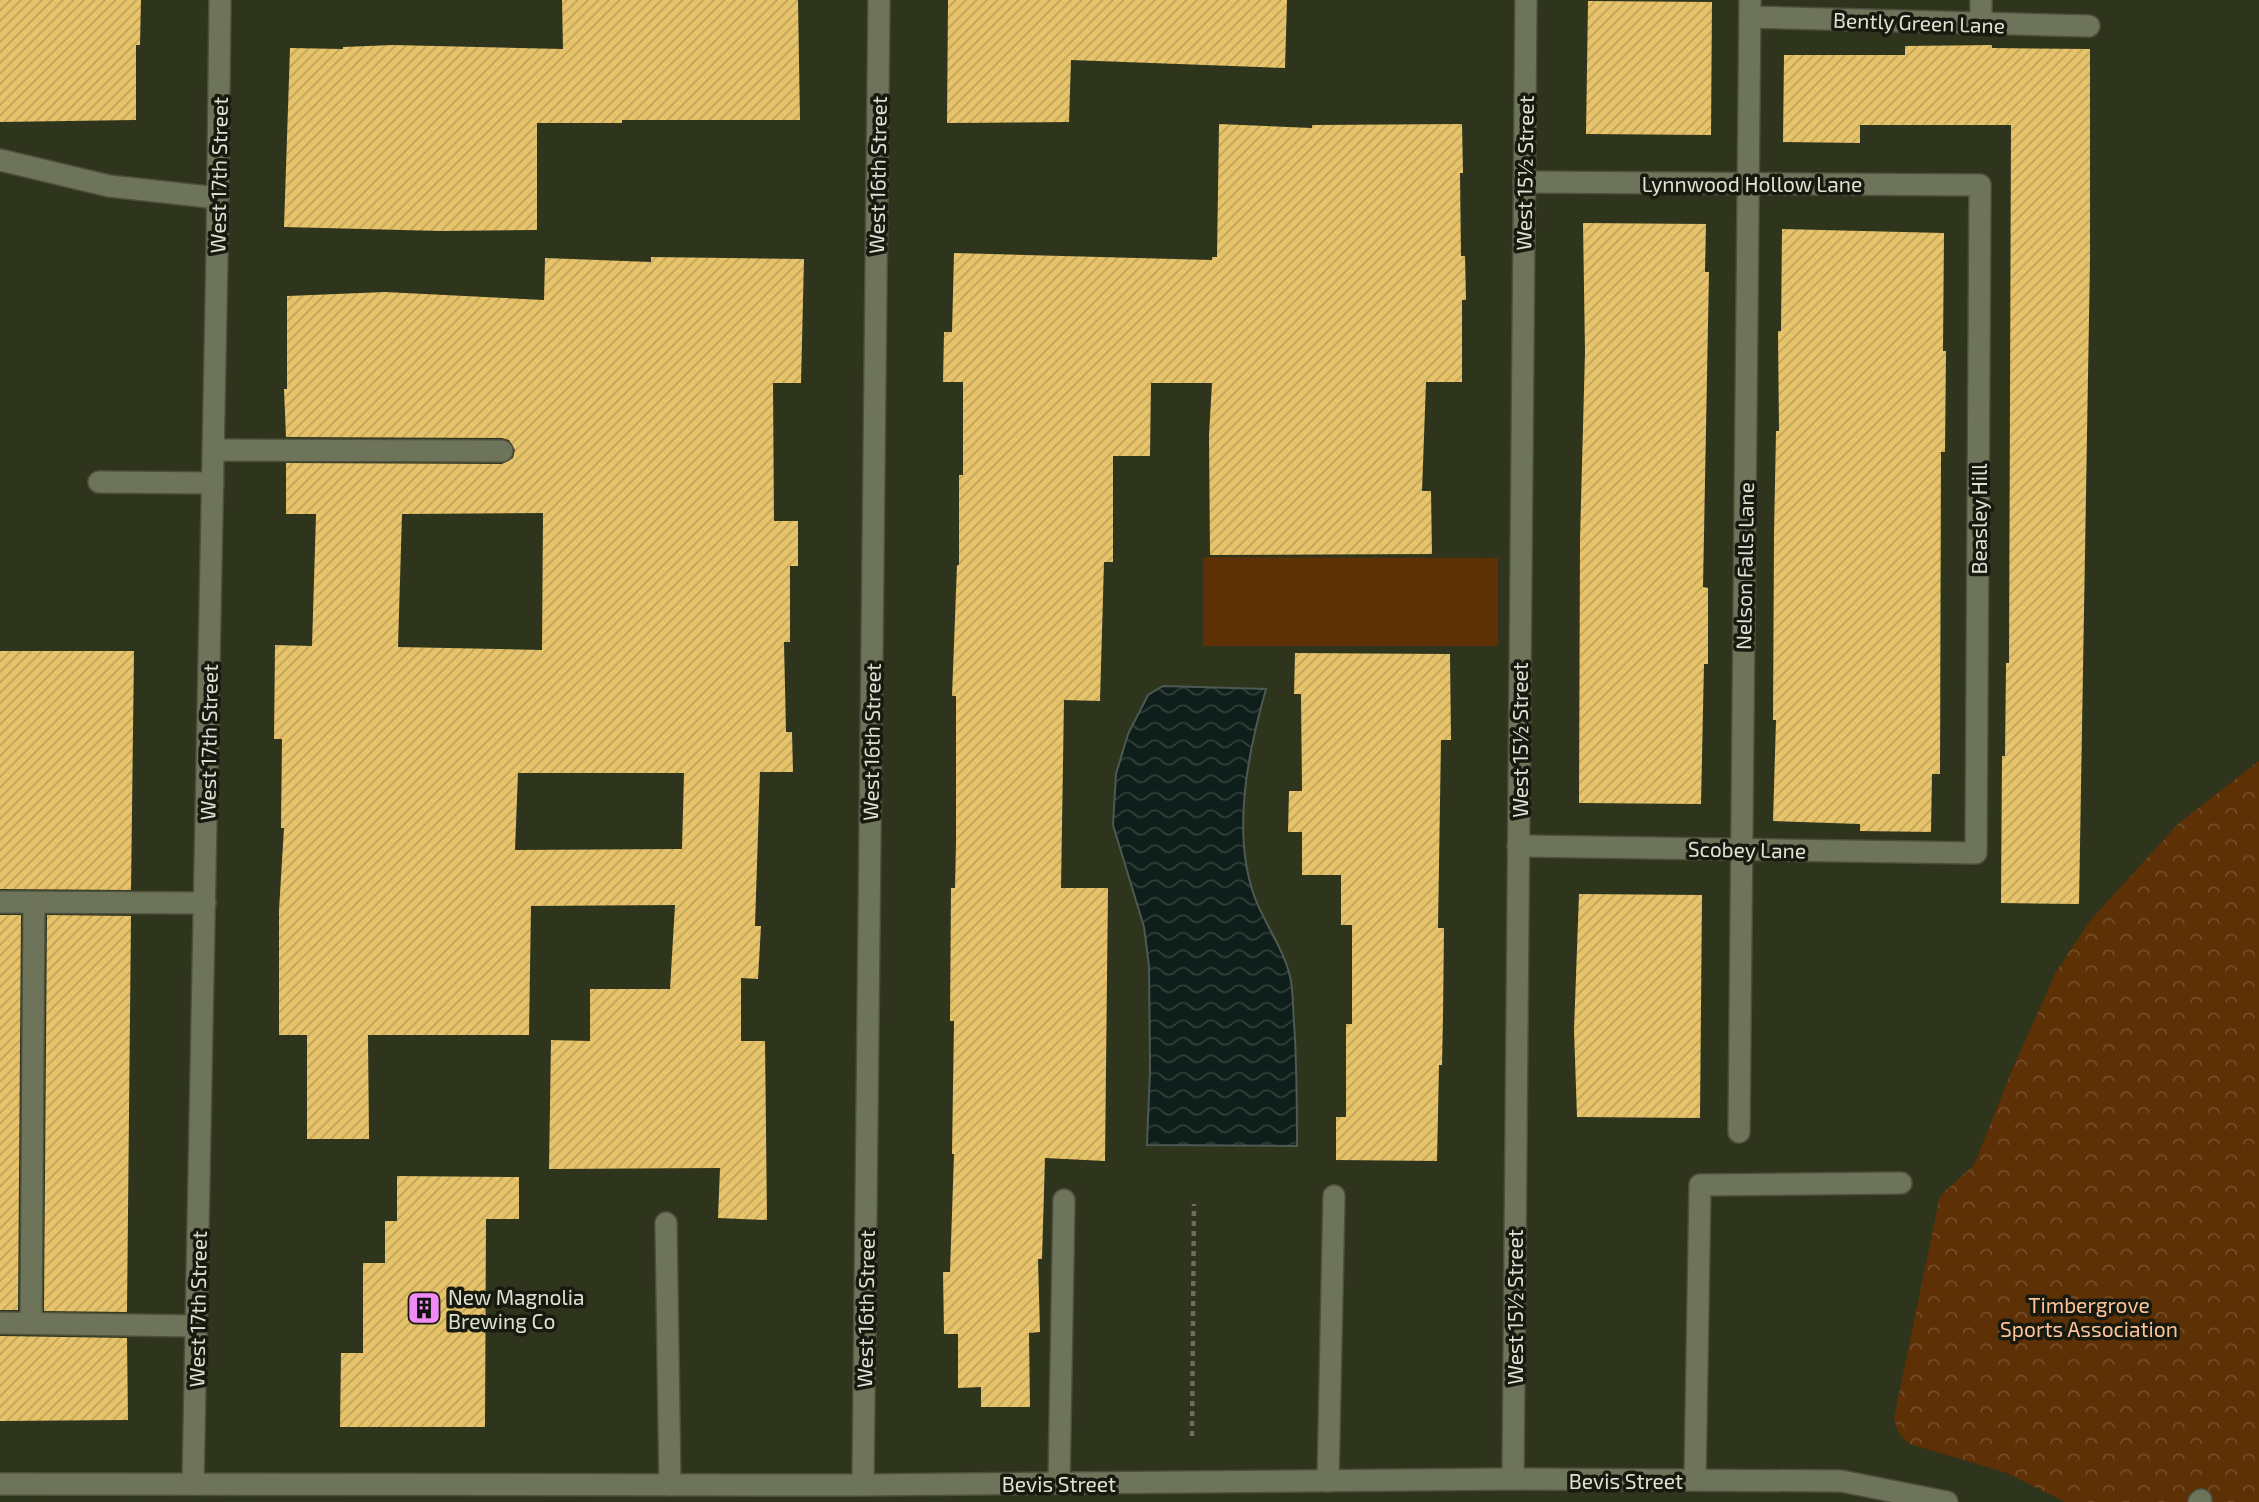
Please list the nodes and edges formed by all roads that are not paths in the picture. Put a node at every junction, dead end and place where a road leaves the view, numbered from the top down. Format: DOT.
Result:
graph roads {
  1 [pos="220,0"];
  2 [pos="879,0"];
  3 [pos="1526,0"];
  4 [pos="1981,0"];
  5 [pos="1750,8"];
  6 [pos="1981,23"];
  7 [pos="2089,26"];
  8 [pos="0,160"];
  9 [pos="1524,182"];
  10 [pos="1748,183"];
  11 [pos="1980,185"];
  12 [pos="218,198"];
  13 [pos="213,450"];
  14 [pos="502,451"];
  15 [pos="99,482"];
  16 [pos="213,483"];
  17 [pos="1518,846"];
  18 [pos="1742,849"];
  19 [pos="1976,853"];
  20 [pos="0,902"];
  21 [pos="34,903"];
  22 [pos="205,903"];
  23 [pos="1739,1132"];
  24 [pos="1900,1182"];
  25 [pos="1334,1196"];
  26 [pos="1064,1200"];
  27 [pos="666,1223"];
  28 [pos="0,1323"];
  29 [pos="31,1323"];
  30 [pos="196,1325"];
  31 [pos="1513,1479"];
  32 [pos="1695,1480"];
  33 [pos="1328,1481"];
  34 [pos="1059,1483"];
  35 [pos="0,1484"];
  36 [pos="193,1484"];
  37 [pos="670,1485"];
  38 [pos="863,1485"];
  39 [pos="228,1493"];
  40 [pos="360,1493"];
  41 [pos="1947,1502"];
  1 -- 12 [label="street, West 17th Street"];
  2 -- 38 [label="street, West 16th Street"];
  3 -- 9 [label="street, West 15½ Street"];
  4 -- 6 [label="street"];
  5 -- 6 [label="street, Bently Green Lane"];
  5 -- 10 [label="street, Nelson Falls Lane"];
  6 -- 7 [label="street, Bently Green Lane"];
  8 -- 12 [label="street"];
  9 -- 10 [label="street, Lynnwood Hollow Lane"];
  9 -- 17 [label="street, West 15½ Street"];
  10 -- 11 [label="street, Lynnwood Hollow Lane"];
  10 -- 18 [label="street, Nelson Falls Lane"];
  11 -- 19 [label="street, Beasley Hill"];
  12 -- 13 [label="street, West 17th Street"];
  13 -- 14 [label="street"];
  13 -- 16 [label="street, West 17th Street"];
  15 -- 16 [label="street"];
  16 -- 22 [label="street, West 17th Street"];
  17 -- 18 [label="street, Scobey Lane"];
  17 -- 31 [label="street, West 15½ Street"];
  18 -- 19 [label="street, Scobey Lane"];
  18 -- 23 [label="street, Nelson Falls Lane"];
  20 -- 21 [label="street"];
  21 -- 22 [label="street"];
  21 -- 29 [label="street"];
  22 -- 30 [label="street, West 17th Street"];
  24 -- 32 [label="street"];
  25 -- 33 [label="street"];
  26 -- 34 [label="street"];
  27 -- 37 [label="street"];
  28 -- 29 [label="street"];
  29 -- 30 [label="street"];
  30 -- 36 [label="street, West 17th Street"];
  31 -- 32 [label="street, Bevis Street"];
  31 -- 33 [label="street, Bevis Street"];
  32 -- 41 [label="street, Bevis Street"];
  33 -- 34 [label="street, Bevis Street"];
  34 -- 38 [label="street, Bevis Street"];
  35 -- 36 [label="street, Bevis Street"];
  36 -- 39 [label="street, Bevis Street"];
  37 -- 38 [label="street, Bevis Street"];
  37 -- 40 [label="street, Bevis Street"];
  39 -- 40 [label="street, Bevis Street"];
}
